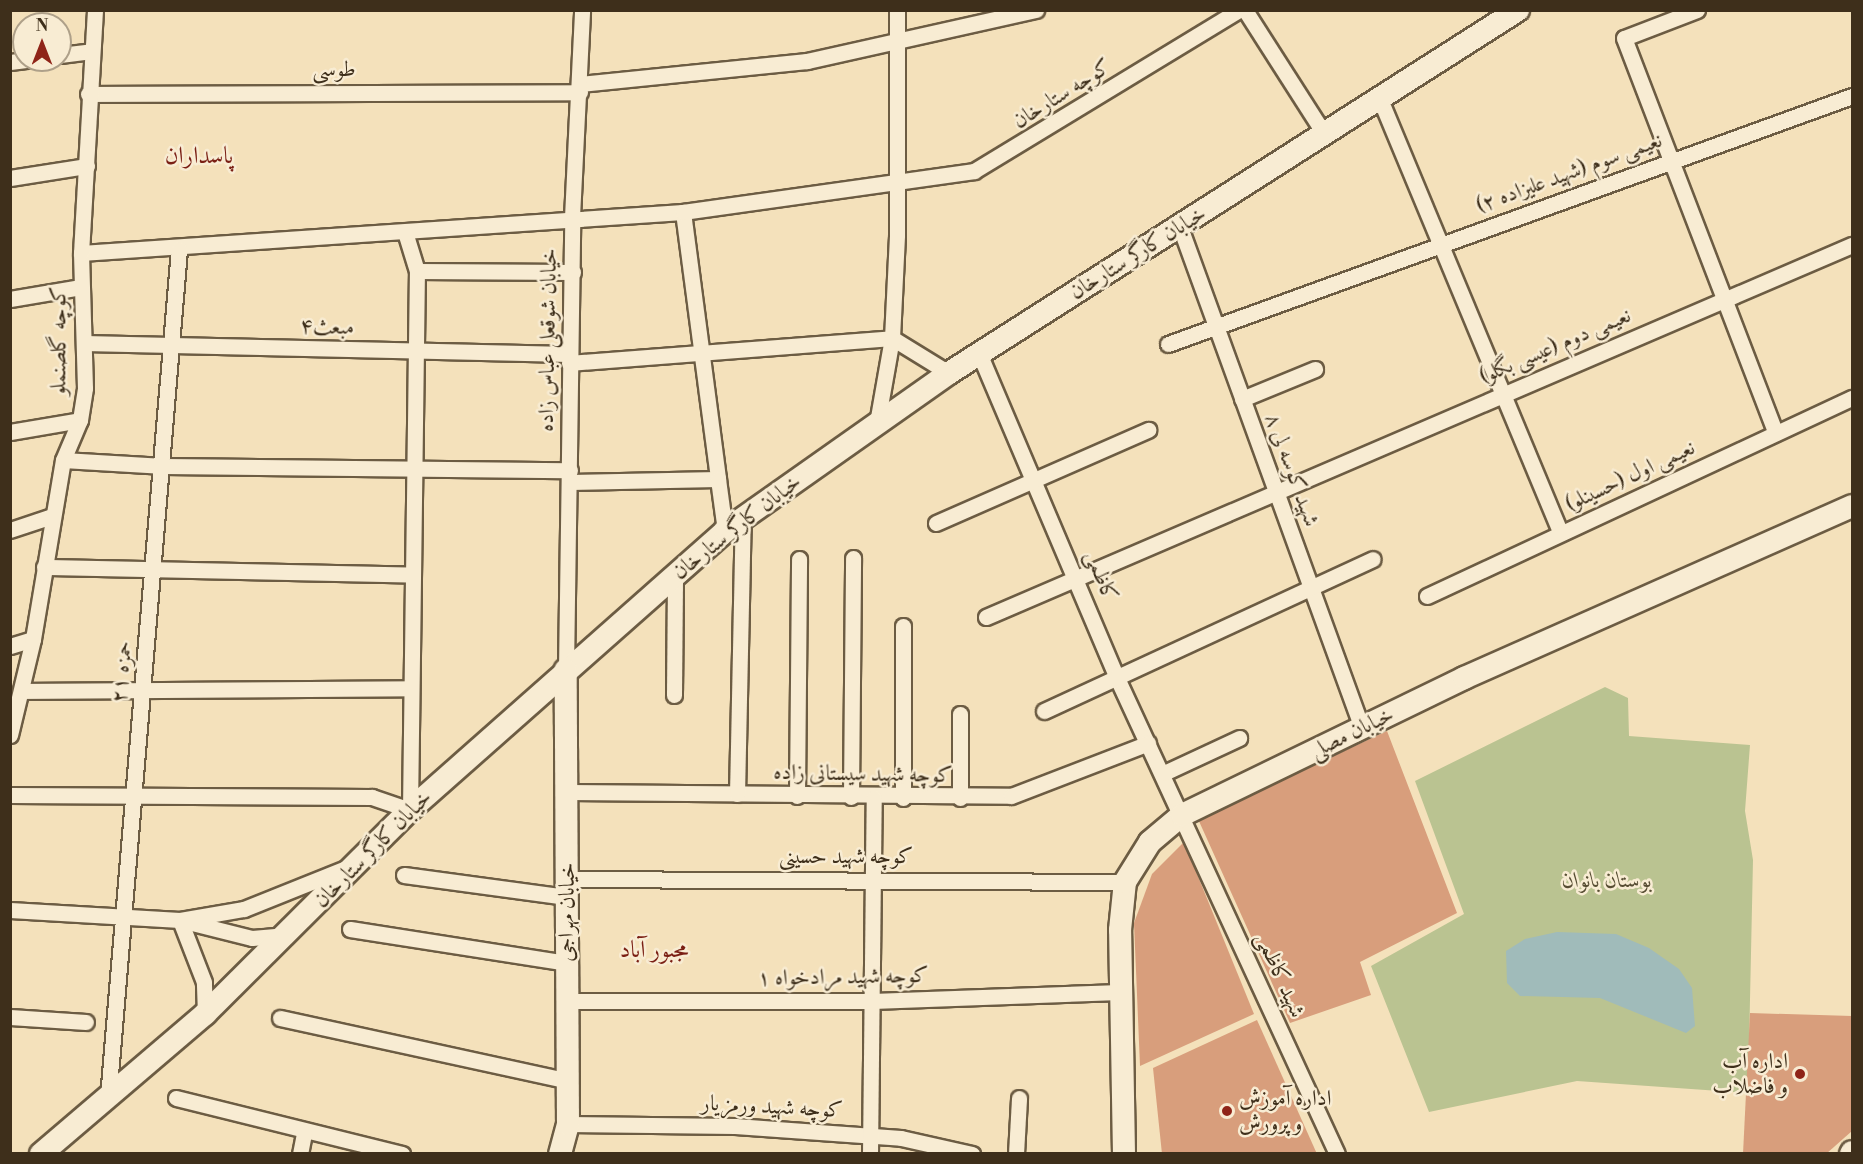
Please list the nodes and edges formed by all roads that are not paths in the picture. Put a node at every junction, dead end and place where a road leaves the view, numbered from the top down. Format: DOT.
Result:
graph roads {
  1 [pos="95,10"];
  2 [pos="582,10"];
  3 [pos="897,10"];
  4 [pos="1036,10"];
  5 [pos="1239,10"];
  6 [pos="1245,10"];
  7 [pos="1518,10"];
  8 [pos="1696,10"];
  9 [pos="1492,18"];
  10 [pos="897,40"];
  11 [pos="92,51"];
  12 [pos="72,54"];
  13 [pos="580,88"];
  14 [pos="88,94"];
  15 [pos="1852,96"];
  16 [pos="1380,99"];
  17 [pos="1325,135"];
  18 [pos="1671,161"];
  19 [pos="87,166"];
  20 [pos="10,178"];
  21 [pos="896,181"];
  22 [pos="682,212"];
  23 [pos="572,217"];
  24 [pos="1180,227"];
  25 [pos="405,232"];
  26 [pos="1440,243"];
  27 [pos="1852,245"];
  28 [pos="179,249"];
  29 [pos="81,253"];
  30 [pos="417,271"];
  31 [pos="573,272"];
  32 [pos="81,287"];
  33 [pos="10,299"];
  34 [pos="1725,299"];
  35 [pos="1215,324"];
  36 [pos="892,338"];
  37 [pos="84,343"];
  38 [pos="1168,344"];
  39 [pos="174,348"];
  40 [pos="417,351"];
  41 [pos="705,353"];
  42 [pos="979,354"];
  43 [pos="569,359"];
  44 [pos="1315,369"];
  45 [pos="949,373"];
  46 [pos="1503,393"];
  47 [pos="1852,398"];
  48 [pos="1242,399"];
  49 [pos="80,420"];
  50 [pos="877,423"];
  51 [pos="1148,430"];
  52 [pos="10,432"];
  53 [pos="1776,433"];
  54 [pos="63,460"];
  55 [pos="164,466"];
  56 [pos="416,468"];
  57 [pos="570,476"];
  58 [pos="1034,478"];
  59 [pos="718,479"];
  60 [pos="1275,490"];
  61 [pos="1852,506"];
  62 [pos="52,516"];
  63 [pos="743,518"];
  64 [pos="936,523"];
  65 [pos="10,530"];
  66 [pos="725,531"];
  67 [pos="1561,533"];
  68 [pos="853,558"];
  69 [pos="799,559"];
  70 [pos="1374,559"];
  71 [pos="44,567"];
  72 [pos="155,570"];
  73 [pos="1076,574"];
  74 [pos="412,575"];
  75 [pos="675,575"];
  76 [pos="1310,585"];
  77 [pos="1427,596"];
  78 [pos="986,617"];
  79 [pos="903,626"];
  80 [pos="33,639"];
  81 [pos="10,646"];
  82 [pos="566,670"];
  83 [pos="1117,678"];
  84 [pos="142,688"];
  85 [pos="410,688"];
  86 [pos="23,691"];
  87 [pos="674,695"];
  88 [pos="1044,711"];
  89 [pos="960,714"];
  90 [pos="1362,728"];
  91 [pos="10,735"];
  92 [pos="1239,738"];
  93 [pos="1148,742"];
  94 [pos="1164,772"];
  95 [pos="568,792"];
  96 [pos="737,794"];
  97 [pos="10,795"];
  98 [pos="797,796"];
  99 [pos="851,797"];
  100 [pos="134,798"];
  101 [pos="874,798"];
  102 [pos="903,798"];
  103 [pos="960,798"];
  104 [pos="410,810"];
  105 [pos="1182,815"];
  106 [pos="360,863"];
  107 [pos="404,875"];
  108 [pos="873,879"];
  109 [pos="1125,882"];
  110 [pos="567,888"];
  111 [pos="10,910"];
  112 [pos="123,918"];
  113 [pos="180,920"];
  114 [pos="350,930"];
  115 [pos="287,935"];
  116 [pos="566,963"];
  117 [pos="1120,992"];
  118 [pos="567,1001"];
  119 [pos="872,1001"];
  120 [pos="205,1014"];
  121 [pos="10,1017"];
  122 [pos="280,1018"];
  123 [pos="86,1022"];
  124 [pos="568,1081"];
  125 [pos="108,1098"];
  126 [pos="176,1098"];
  127 [pos="1019,1098"];
  128 [pos="568,1124"];
  129 [pos="304,1133"];
  130 [pos="871,1136"];
  131 [pos="41,1154"];
  132 [pos="300,1154"];
  133 [pos="402,1154"];
  134 [pos="560,1154"];
  135 [pos="870,1154"];
  136 [pos="972,1154"];
  137 [pos="1016,1154"];
  138 [pos="1124,1154"];
  139 [pos="1337,1154"];
  1 -- 11 [label="street, کوچه گلصنملو"];
  2 -- 13 [label="street, خیابان شوقعلی عباس زاده"];
  3 -- 10 [label="street"];
  4 -- 10 [label="street, طوسی"];
  5 -- 21 [label="street, کوچه ستارخان"];
  6 -- 17 [label="street"];
  7 -- 9 [label="street, خیابان کارگر ستارخان"];
  8 -- 18 [label="street"];
  9 -- 16 [label="street, خیابان کارگر ستارخان"];
  10 -- 13 [label="street, طوسی"];
  10 -- 21 [label="street"];
  11 -- 12 [label="street"];
  11 -- 14 [label="street, کوچه گلصنملو"];
  13 -- 14 [label="street, طوسی"];
  13 -- 23 [label="street, خیابان شوقعلی عباس زاده"];
  14 -- 19 [label="street, کوچه گلصنملو"];
  15 -- 18 [label="street, نعیمی سوم (شهید علیزاده ۲)"];
  16 -- 17 [label="street, خیابان کارگر ستارخان"];
  16 -- 26 [label="street"];
  17 -- 24 [label="street, خیابان کارگر ستارخان"];
  18 -- 26 [label="street, نعیمی سوم (شهید علیزاده ۲)"];
  18 -- 34 [label="street"];
  19 -- 20 [label="street"];
  19 -- 29 [label="street, کوچه گلصنملو"];
  21 -- 22 [label="street, کوچه ستارخان"];
  21 -- 36 [label="street"];
  22 -- 23 [label="street, کوچه ستارخان"];
  22 -- 41 [label="street"];
  23 -- 25 [label="street, کوچه ستارخان"];
  23 -- 31 [label="street, خیابان شوقعلی عباس زاده"];
  24 -- 35 [label="street, شهید کوسه لی ۸"];
  24 -- 42 [label="street, خیابان کارگر ستارخان"];
  25 -- 28 [label="street, کوچه ستارخان"];
  25 -- 30 [label="street"];
  26 -- 35 [label="street, نعیمی سوم (شهید علیزاده ۲)"];
  26 -- 46 [label="street"];
  27 -- 34 [label="street, نعیمی دوم (عیسی بگلو)"];
  28 -- 29 [label="street, کوچه ستارخان"];
  28 -- 39 [label="street, حمزه ۲۱"];
  29 -- 32 [label="street, کوچه گلصنملو"];
  30 -- 31 [label="street"];
  30 -- 40 [label="street"];
  31 -- 43 [label="street, خیابان شوقعلی عباس زاده"];
  32 -- 33 [label="street"];
  32 -- 37 [label="street, کوچه گلصنملو"];
  34 -- 46 [label="street, نعیمی دوم (عیسی بگلو)"];
  34 -- 53 [label="street"];
  35 -- 38 [label="street, نعیمی سوم (شهید علیزاده ۲)"];
  35 -- 48 [label="street, شهید کوسه لی ۸"];
  36 -- 41 [label="street, مبعث۴"];
  36 -- 45 [label="street"];
  36 -- 50 [label="street"];
  37 -- 39 [label="street, مبعث۴"];
  37 -- 49 [label="street, کوچه گلصنملو"];
  39 -- 40 [label="street, مبعث۴"];
  39 -- 55 [label="street, حمزه ۲۱"];
  40 -- 43 [label="street, مبعث۴"];
  40 -- 56 [label="street"];
  41 -- 43 [label="street, مبعث۴"];
  41 -- 59 [label="street"];
  42 -- 45 [label="street, خیابان کارگر ستارخان"];
  42 -- 58 [label="street, کاظمی"];
  43 -- 57 [label="street, خیابان شوقعلی عباس زاده"];
  44 -- 48 [label="street"];
  45 -- 50 [label="street, خیابان کارگر ستارخان"];
  46 -- 60 [label="street, نعیمی دوم (عیسی بگلو)"];
  46 -- 67 [label="street"];
  47 -- 53 [label="street, نعیمی اول (حسینلو)"];
  48 -- 60 [label="street, شهید کوسه لی ۸"];
  49 -- 52 [label="street"];
  49 -- 54 [label="street, کوچه گلصنملو"];
  50 -- 63 [label="street, خیابان کارگر ستارخان"];
  51 -- 58 [label="street"];
  53 -- 67 [label="street, نعیمی اول (حسینلو)"];
  54 -- 55 [label="street"];
  54 -- 62 [label="street, کوچه گلصنملو"];
  55 -- 56 [label="street"];
  55 -- 72 [label="street, حمزه ۲۱"];
  56 -- 57 [label="street"];
  56 -- 74 [label="street"];
  57 -- 59 [label="street"];
  57 -- 82 [label="street, خیابان شوقعلی عباس زاده"];
  58 -- 64 [label="street"];
  58 -- 73 [label="street, کاظمی"];
  59 -- 66 [label="street"];
  60 -- 73 [label="street, نعیمی دوم (عیسی بگلو)"];
  60 -- 76 [label="street, شهید کوسه لی ۸"];
  61 -- 90 [label="street, خیابان مصلی"];
  62 -- 65 [label="street"];
  62 -- 71 [label="street, کوچه گلصنملو"];
  63 -- 66 [label="street, خیابان کارگر ستارخان"];
  63 -- 96 [label="street"];
  66 -- 75 [label="street, خیابان کارگر ستارخان"];
  67 -- 77 [label="street, نعیمی اول (حسینلو)"];
  68 -- 99 [label="street"];
  69 -- 98 [label="street"];
  70 -- 76 [label="street"];
  71 -- 72 [label="street"];
  71 -- 80 [label="street, کوچه گلصنملو"];
  72 -- 74 [label="street"];
  72 -- 84 [label="street, حمزه ۲۱"];
  73 -- 78 [label="street, نعیمی دوم (عیسی بگلو)"];
  73 -- 83 [label="street, کاظمی"];
  74 -- 85 [label="street"];
  75 -- 82 [label="street, خیابان کارگر ستارخان"];
  75 -- 87 [label="street"];
  76 -- 83 [label="street"];
  76 -- 90 [label="street, شهید کوسه لی ۸"];
  79 -- 102 [label="street"];
  80 -- 81 [label="street"];
  80 -- 86 [label="street, کوچه گلصنملو"];
  82 -- 95 [label="street, خیابان مهراجی"];
  82 -- 104 [label="street, خیابان کارگر ستارخان"];
  83 -- 88 [label="street"];
  83 -- 93 [label="street, کاظمی"];
  84 -- 85 [label="street"];
  84 -- 86 [label="street"];
  84 -- 100 [label="street, حمزه ۲۱"];
  85 -- 104 [label="street"];
  86 -- 91 [label="street, کوچه گلصنملو"];
  89 -- 103 [label="street"];
  90 -- 105 [label="street, خیابان مصلی"];
  92 -- 94 [label="street"];
  93 -- 94 [label="street, کاظمی"];
  93 -- 103 [label="street, کوچه شهید سیستانی زاده"];
  94 -- 105 [label="street, کاظمی"];
  95 -- 96 [label="street, کوچه شهید سیستانی زاده"];
  95 -- 110 [label="street, خیابان مهراجی"];
  96 -- 98 [label="street, کوچه شهید سیستانی زاده"];
  97 -- 100 [label="street"];
  98 -- 99 [label="street, کوچه شهید سیستانی زاده"];
  99 -- 101 [label="street, کوچه شهید سیستانی زاده"];
  100 -- 104 [label="street"];
  100 -- 112 [label="street, حمزه ۲۱"];
  101 -- 102 [label="street, کوچه شهید سیستانی زاده"];
  101 -- 108 [label="street"];
  102 -- 103 [label="street, کوچه شهید سیستانی زاده"];
  104 -- 106 [label="street, خیابان کارگر ستارخان"];
  105 -- 109 [label="street, خیابان مصلی"];
  105 -- 139 [label="street, شهید کاظمی"];
  106 -- 113 [label="street"];
  106 -- 115 [label="street, خیابان کارگر ستارخان"];
  107 -- 110 [label="street, کوچه شهید حسینی"];
  108 -- 109 [label="street, کوچه شهید حسینی"];
  108 -- 110 [label="street, کوچه شهید حسینی"];
  108 -- 119 [label="street"];
  109 -- 117 [label="street, خیابان مصلی"];
  110 -- 116 [label="street, خیابان مهراجی"];
  111 -- 112 [label="street"];
  112 -- 113 [label="street"];
  112 -- 125 [label="street, حمزه ۲۱"];
  113 -- 115 [label="street"];
  113 -- 120 [label="street"];
  114 -- 116 [label="street"];
  115 -- 120 [label="street, خیابان کارگر ستارخان"];
  116 -- 118 [label="street, خیابان مهراجی"];
  117 -- 119 [label="street, ۱ کوچه شهید مرادخواه"];
  117 -- 138 [label="street, خیابان مصلی"];
  118 -- 119 [label="street, ۱ کوچه شهید مرادخواه"];
  118 -- 124 [label="street, خیابان مهراجی"];
  119 -- 130 [label="street"];
  120 -- 125 [label="street, خیابان کارگر ستارخان"];
  121 -- 123 [label="street"];
  122 -- 124 [label="street"];
  124 -- 128 [label="street, خیابان مهراجی"];
  125 -- 131 [label="street, خیابان کارگر ستارخان"];
  126 -- 129 [label="street"];
  127 -- 137 [label="street"];
  128 -- 130 [label="street, کوچه شهید ورمزیار"];
  128 -- 134 [label="street, خیابان مهراجی"];
  129 -- 132 [label="street"];
  129 -- 133 [label="street"];
  130 -- 135 [label="street"];
  130 -- 136 [label="street, کوچه شهید ورمزیار"];
}
